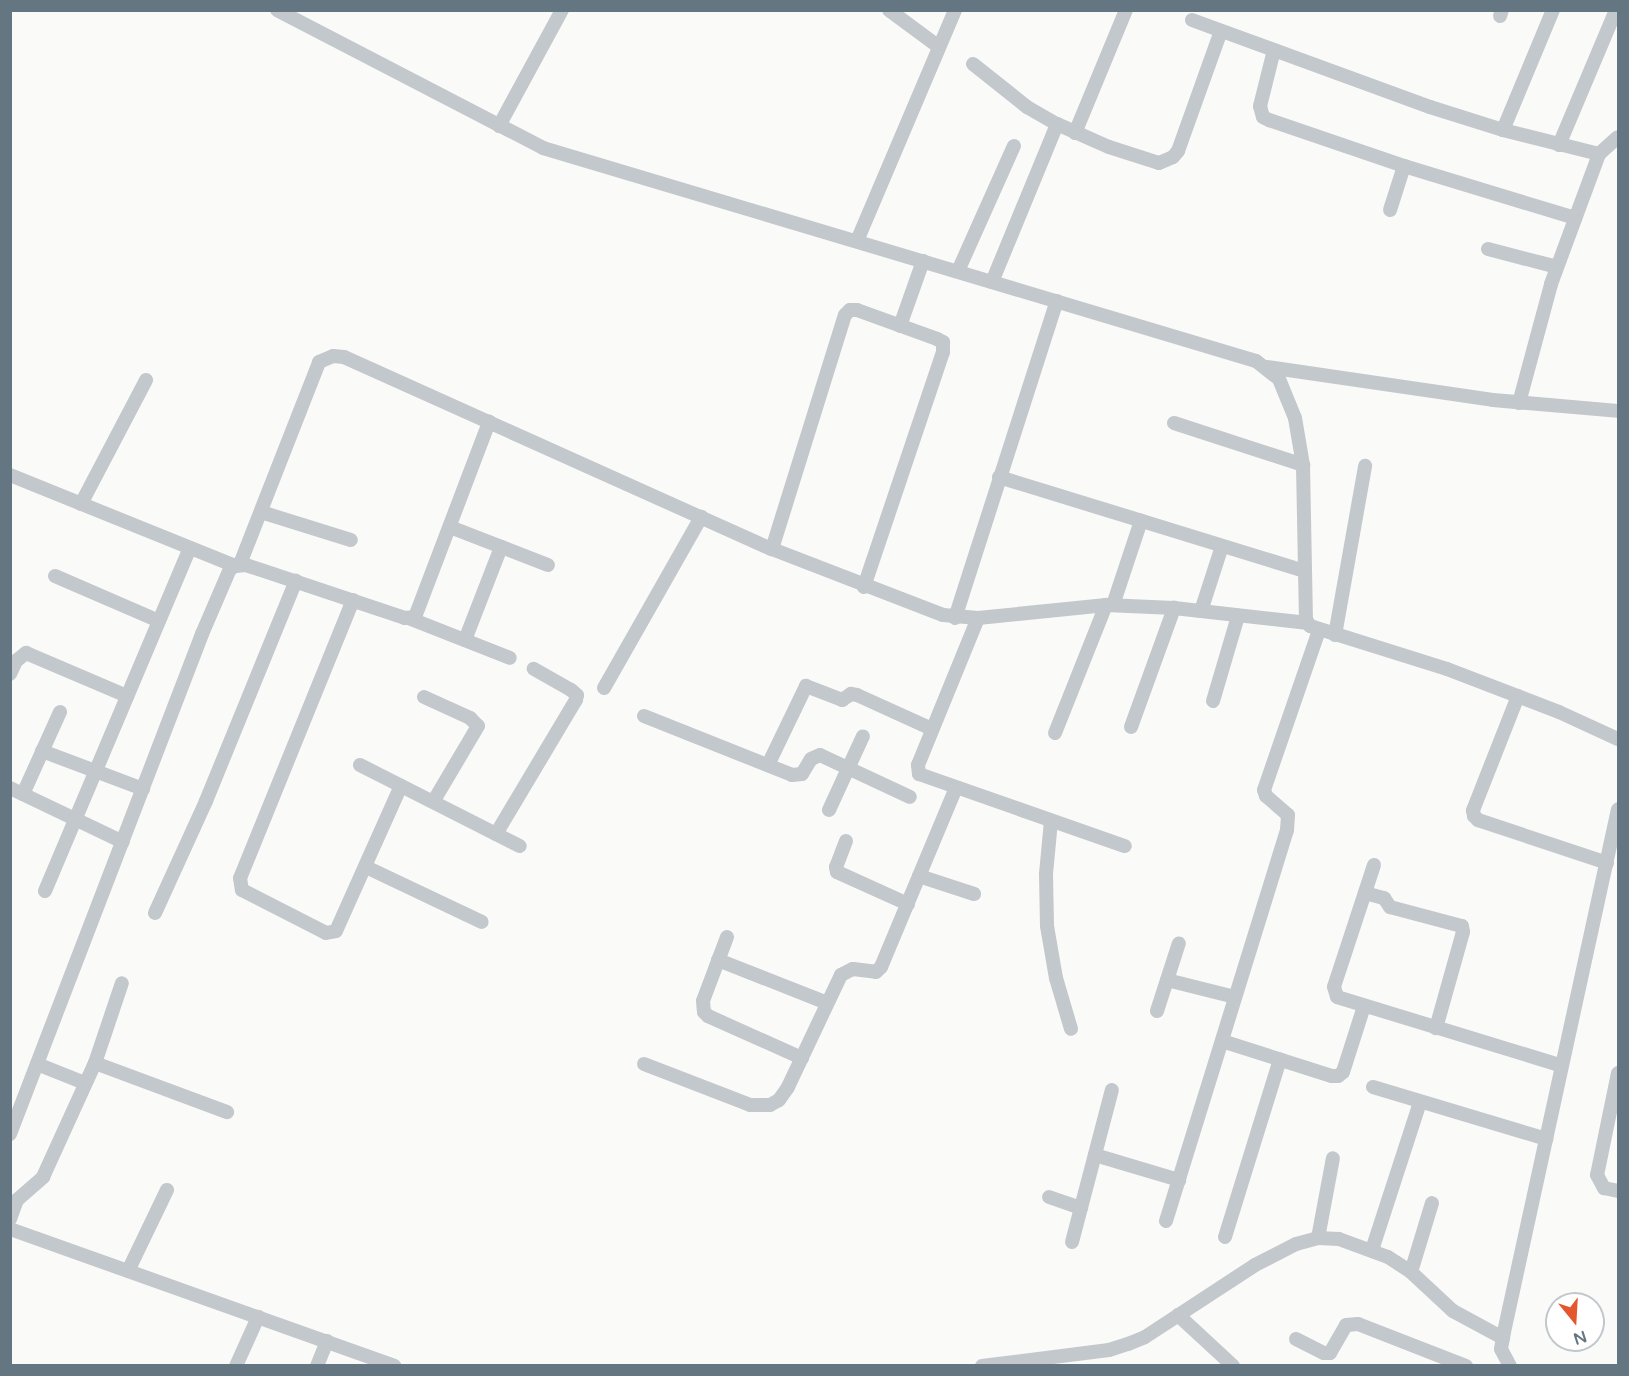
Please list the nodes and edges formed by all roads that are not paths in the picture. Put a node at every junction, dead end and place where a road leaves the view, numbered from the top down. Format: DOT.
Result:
graph roads {
  1 [pos="277,10"];
  2 [pos="562,10"];
  3 [pos="889,10"];
  4 [pos="955,10"];
  5 [pos="1126,10"];
  6 [pos="1552,10"];
  7 [pos="1616,10"];
  8 [pos="1192,20"];
  9 [pos="1221,31"];
  10 [pos="939,47"];
  11 [pos="1274,50"];
  12 [pos="973,64"];
  13 [pos="1057,124"];
  14 [pos="499,126"];
  15 [pos="1503,130"];
  16 [pos="1075,133"];
  17 [pos="1618,137"];
  18 [pos="1558,144"];
  19 [pos="1014,146"];
  20 [pos="1599,154"];
  21 [pos="1404,166"];
  22 [pos="1390,210"];
  23 [pos="1575,218"];
  24 [pos="857,241"];
  25 [pos="1488,249"];
  26 [pos="923,261"];
  27 [pos="1557,267"];
  28 [pos="958,271"];
  29 [pos="992,282"];
  30 [pos="1057,301"];
  31 [pos="900,326"];
  32 [pos="1267,367"];
  33 [pos="146,380"];
  34 [pos="1519,403"];
  35 [pos="1618,411"];
  36 [pos="489,422"];
  37 [pos="1174,423"];
  38 [pos="1303,465"];
  39 [pos="1365,466"];
  40 [pos="10,476"];
  41 [pos="999,477"];
  42 [pos="81,504"];
  43 [pos="261,512"];
  44 [pos="701,518"];
  45 [pos="1141,520"];
  46 [pos="450,527"];
  47 [pos="351,540"];
  48 [pos="1222,546"];
  49 [pos="501,547"];
  50 [pos="190,548"];
  51 [pos="772,549"];
  52 [pos="238,565"];
  53 [pos="548,565"];
  54 [pos="1305,571"];
  55 [pos="55,576"];
  56 [pos="296,581"];
  57 [pos="864,587"];
  58 [pos="353,600"];
  59 [pos="1110,605"];
  60 [pos="1174,608"];
  61 [pos="1201,611"];
  62 [pos="1238,616"];
  63 [pos="955,618"];
  64 [pos="978,618"];
  65 [pos="411,619"];
  66 [pos="159,621"];
  67 [pos="1313,627"];
  68 [pos="1335,635"];
  69 [pos="465,640"];
  70 [pos="510,658"];
  71 [pos="534,669"];
  72 [pos="10,674"];
  73 [pos="604,688"];
  74 [pos="127,696"];
  75 [pos="1518,696"];
  76 [pos="424,697"];
  77 [pos="1213,701"];
  78 [pos="60,712"];
  79 [pos="644,716"];
  80 [pos="1131,728"];
  81 [pos="932,729"];
  82 [pos="1055,733"];
  83 [pos="863,736"];
  84 [pos="1618,739"];
  85 [pos="42,751"];
  86 [pos="360,765"];
  87 [pos="768,765"];
  88 [pos="848,769"];
  89 [pos="96,771"];
  90 [pos="401,786"];
  91 [pos="956,788"];
  92 [pos="143,789"];
  93 [pos="17,791"];
  94 [pos="910,797"];
  95 [pos="433,802"];
  96 [pos="1618,809"];
  97 [pos="829,810"];
  98 [pos="76,818"];
  99 [pos="1051,821"];
  100 [pos="496,834"];
  101 [pos="123,842"];
  102 [pos="846,842"];
  103 [pos="520,846"];
  104 [pos="1125,846"];
  105 [pos="1607,862"];
  106 [pos="1374,865"];
  107 [pos="366,867"];
  108 [pos="919,876"];
  109 [pos="45,891"];
  110 [pos="1365,892"];
  111 [pos="974,894"];
  112 [pos="908,904"];
  113 [pos="155,913"];
  114 [pos="482,922"];
  115 [pos="727,937"];
  116 [pos="1179,944"];
  117 [pos="718,960"];
  118 [pos="1167,980"];
  119 [pos="122,983"];
  120 [pos="1235,998"];
  121 [pos="827,1003"];
  122 [pos="1364,1006"];
  123 [pos="1157,1011"];
  124 [pos="1436,1028"];
  125 [pos="1071,1029"];
  126 [pos="1222,1041"];
  127 [pos="802,1058"];
  128 [pos="1280,1059"];
  129 [pos="95,1063"];
  130 [pos="37,1064"];
  131 [pos="644,1064"];
  132 [pos="1562,1066"];
  133 [pos="1618,1073"];
  134 [pos="85,1083"];
  135 [pos="1373,1087"];
  136 [pos="1112,1090"];
  137 [pos="1420,1102"];
  138 [pos="227,1112"];
  139 [pos="10,1134"];
  140 [pos="1546,1140"];
  141 [pos="1095,1155"];
  142 [pos="1333,1158"];
  143 [pos="1179,1180"];
  144 [pos="167,1190"];
  145 [pos="1618,1191"];
  146 [pos="1049,1197"];
  147 [pos="1432,1203"];
  148 [pos="1081,1208"];
  149 [pos="10,1220"];
  150 [pos="1166,1221"];
  151 [pos="10,1229"];
  152 [pos="1225,1237"];
  153 [pos="1318,1238"];
  154 [pos="1072,1242"];
  155 [pos="1372,1250"];
  156 [pos="128,1271"];
  157 [pos="1411,1272"];
  158 [pos="1178,1315"];
  159 [pos="258,1317"];
  160 [pos="1296,1339"];
  161 [pos="327,1341"];
  162 [pos="1502,1344"];
  163 [pos="236,1365"];
  164 [pos="317,1365"];
  165 [pos="394,1365"];
  166 [pos="982,1365"];
  167 [pos="1233,1365"];
  168 [pos="1466,1365"];
  169 [pos="1498,1365"];
  170 [pos="1510,1365"];
  1 -- 14 [label="street"];
  2 -- 14 [label="street"];
  3 -- 10 [label="street"];
  4 -- 10 [label="street"];
  5 -- 16 [label="street"];
  6 -- 15 [label="street"];
  7 -- 18 [label="street"];
  8 -- 9 [label="street"];
  9 -- 11 [label="street"];
  9 -- 16 [label="street"];
  10 -- 24 [label="street"];
  11 -- 15 [label="street"];
  11 -- 21 [label="street"];
  12 -- 13 [label="street"];
  13 -- 16 [label="street"];
  13 -- 29 [label="street"];
  14 -- 24 [label="street"];
  15 -- 18 [label="street"];
  17 -- 20 [label="street"];
  18 -- 20 [label="street"];
  19 -- 28 [label="street"];
  20 -- 23 [label="street"];
  21 -- 22 [label="street"];
  21 -- 23 [label="street"];
  23 -- 27 [label="street"];
  24 -- 26 [label="street"];
  25 -- 27 [label="street"];
  26 -- 28 [label="street"];
  26 -- 31 [label="street"];
  27 -- 34 [label="street"];
  28 -- 29 [label="street"];
  29 -- 30 [label="street"];
  30 -- 32 [label="street"];
  30 -- 41 [label="street"];
  31 -- 51 [label="street"];
  31 -- 57 [label="street"];
  32 -- 34 [label="street"];
  32 -- 38 [label="street"];
  33 -- 42 [label="street"];
  34 -- 35 [label="street"];
  36 -- 43 [label="street"];
  36 -- 44 [label="street"];
  36 -- 46 [label="street"];
  37 -- 38 [label="street"];
  38 -- 54 [label="street"];
  39 -- 68 [label="street"];
  40 -- 42 [label="street"];
  41 -- 45 [label="street"];
  41 -- 63 [label="street"];
  42 -- 50 [label="street"];
  43 -- 47 [label="street"];
  43 -- 52 [label="street"];
  44 -- 51 [label="street"];
  44 -- 73 [label="street"];
  45 -- 48 [label="street"];
  45 -- 59 [label="street"];
  46 -- 49 [label="street"];
  46 -- 65 [label="street"];
  48 -- 54 [label="street"];
  48 -- 61 [label="street"];
  49 -- 53 [label="street"];
  49 -- 69 [label="street"];
  50 -- 52 [label="street"];
  50 -- 66 [label="street"];
  51 -- 57 [label="street"];
  52 -- 56 [label="street"];
  52 -- 92 [label="street"];
  54 -- 67 [label="street"];
  55 -- 66 [label="street"];
  56 -- 58 [label="street"];
  56 -- 113 [label="street"];
  57 -- 63 [label="street"];
  58 -- 65 [label="street"];
  58 -- 107 [label="street"];
  59 -- 60 [label="street"];
  59 -- 64 [label="street"];
  59 -- 82 [label="street"];
  60 -- 61 [label="street"];
  60 -- 80 [label="street"];
  61 -- 62 [label="street"];
  62 -- 67 [label="street"];
  62 -- 77 [label="street"];
  63 -- 64 [label="street"];
  64 -- 81 [label="street"];
  65 -- 69 [label="street"];
  66 -- 74 [label="street"];
  67 -- 68 [label="street"];
  67 -- 120 [label="street"];
  68 -- 75 [label="street"];
  69 -- 70 [label="street"];
  71 -- 100 [label="street"];
  72 -- 74 [label="street"];
  74 -- 89 [label="street"];
  75 -- 84 [label="street"];
  75 -- 105 [label="street"];
  76 -- 95 [label="street"];
  78 -- 85 [label="street"];
  79 -- 87 [label="street"];
  81 -- 87 [label="street"];
  81 -- 91 [label="street"];
  83 -- 88 [label="street"];
  85 -- 89 [label="street"];
  85 -- 93 [label="street"];
  86 -- 90 [label="street"];
  87 -- 88 [label="street"];
  88 -- 94 [label="street"];
  88 -- 97 [label="street"];
  89 -- 92 [label="street"];
  89 -- 98 [label="street"];
  90 -- 95 [label="street"];
  90 -- 107 [label="street"];
  91 -- 99 [label="street"];
  91 -- 108 [label="street"];
  92 -- 101 [label="street"];
  93 -- 98 [label="street"];
  95 -- 100 [label="street"];
  96 -- 105 [label="street"];
  98 -- 101 [label="street"];
  98 -- 109 [label="street"];
  99 -- 104 [label="street"];
  99 -- 125 [label="street"];
  100 -- 103 [label="street"];
  101 -- 130 [label="street"];
  102 -- 112 [label="street"];
  105 -- 132 [label="street"];
  106 -- 110 [label="street"];
  107 -- 114 [label="street"];
  108 -- 111 [label="street"];
  108 -- 112 [label="street"];
  110 -- 122 [label="street"];
  110 -- 124 [label="street"];
  112 -- 121 [label="street"];
  115 -- 117 [label="street"];
  116 -- 118 [label="street"];
  117 -- 121 [label="street"];
  117 -- 127 [label="street"];
  118 -- 120 [label="street"];
  118 -- 123 [label="street"];
  119 -- 129 [label="street"];
  120 -- 126 [label="street"];
  121 -- 127 [label="street"];
  122 -- 124 [label="street"];
  122 -- 128 [label="street"];
  124 -- 132 [label="street"];
  126 -- 128 [label="street"];
  126 -- 143 [label="street"];
  127 -- 131 [label="street"];
  128 -- 152 [label="street"];
  129 -- 134 [label="street"];
  129 -- 138 [label="street"];
  130 -- 134 [label="street"];
  130 -- 139 [label="street"];
  132 -- 140 [label="street"];
  133 -- 145 [label="street"];
  134 -- 149 [label="street"];
  135 -- 137 [label="street"];
  136 -- 141 [label="street"];
  137 -- 140 [label="street"];
  137 -- 155 [label="street"];
  140 -- 162 [label="street"];
  141 -- 143 [label="street"];
  141 -- 148 [label="street"];
  142 -- 153 [label="street"];
  143 -- 150 [label="street"];
  144 -- 156 [label="street"];
  146 -- 148 [label="street"];
  147 -- 157 [label="street"];
  148 -- 154 [label="street"];
  151 -- 156 [label="street"];
  153 -- 155 [label="street"];
  153 -- 158 [label="street"];
  155 -- 157 [label="street"];
  156 -- 159 [label="street"];
  157 -- 162 [label="street"];
  158 -- 166 [label="street"];
  158 -- 167 [label="street"];
  159 -- 161 [label="street"];
  159 -- 163 [label="street"];
  160 -- 168 [label="street"];
  161 -- 164 [label="street"];
  161 -- 165 [label="street"];
  162 -- 169 [label="street"];
  162 -- 170 [label="street"];
}
